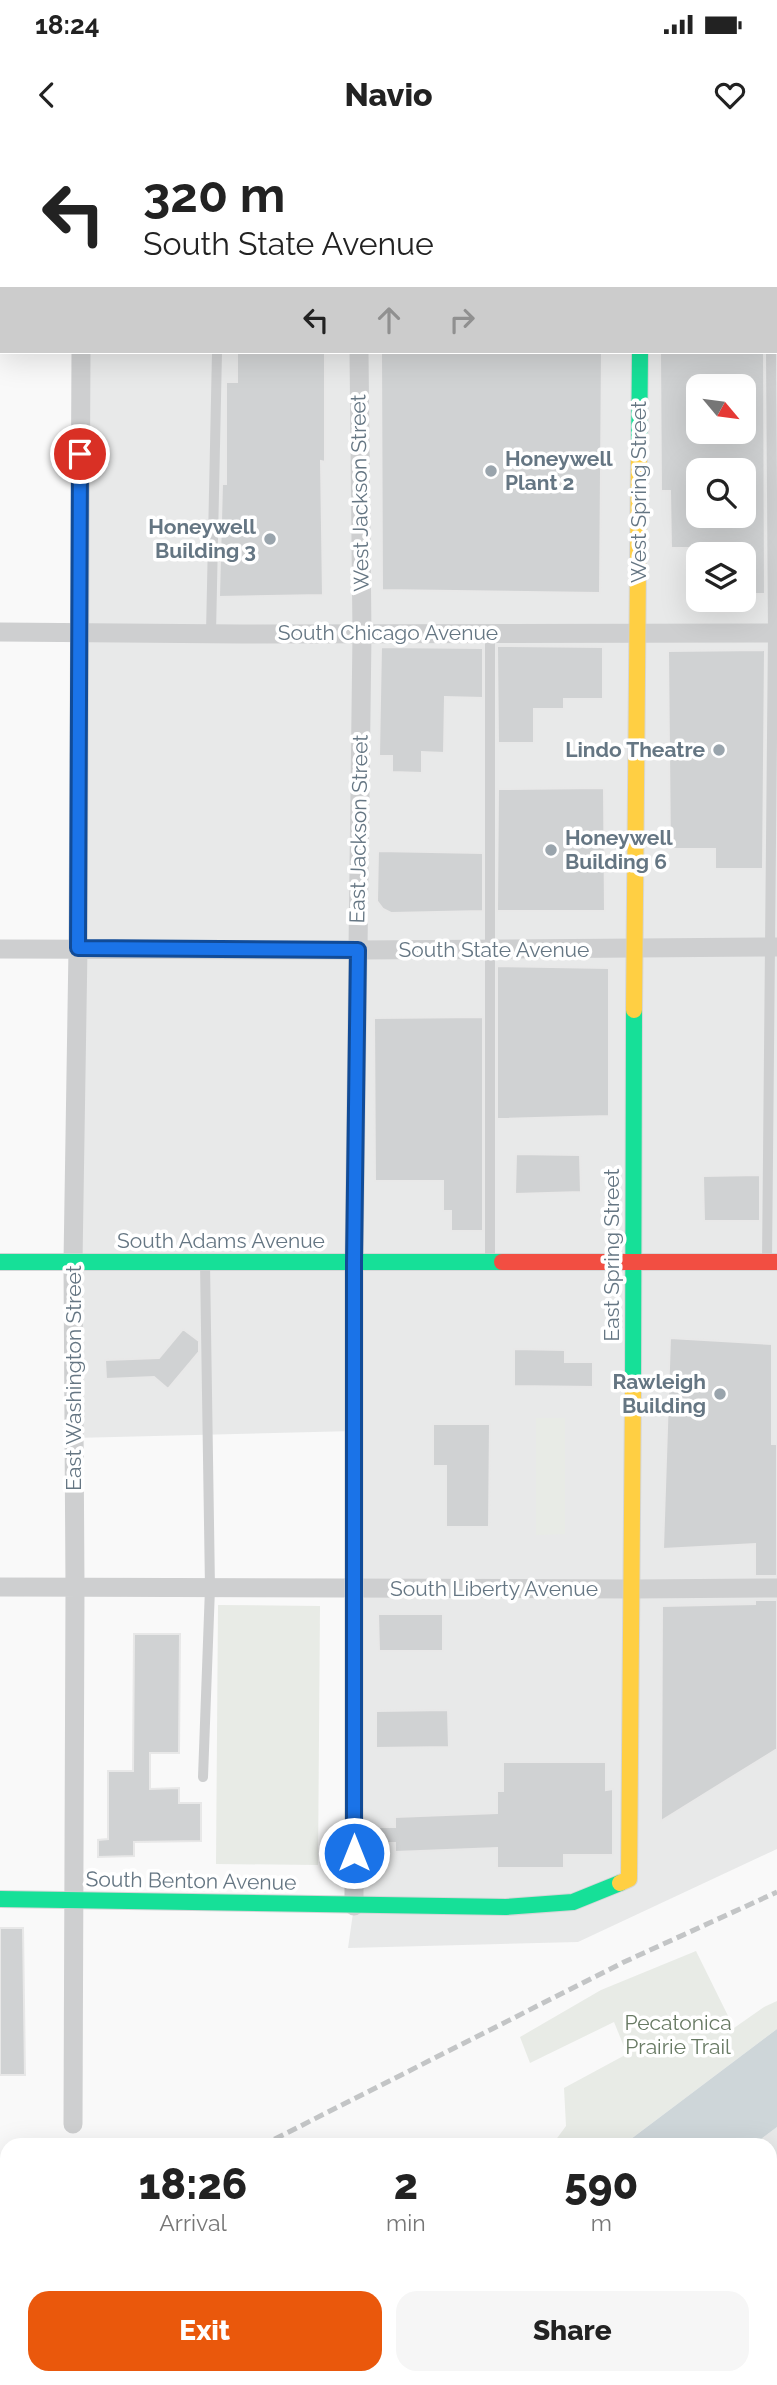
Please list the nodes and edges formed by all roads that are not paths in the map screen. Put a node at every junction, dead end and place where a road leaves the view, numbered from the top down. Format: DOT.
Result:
graph roads {
  1 [pos="81,354"];
  2 [pos="217,354"];
  3 [pos="359,354"];
  4 [pos="640,354"];
  5 [pos="771,354"];
  6 [pos="638,631"];
  7 [pos="0,632"];
  8 [pos="79,633"];
  9 [pos="211,633"];
  10 [pos="490,633"];
  11 [pos="775,633"];
  12 [pos="362,634"];
  13 [pos="774,947"];
  14 [pos="78,948"];
  15 [pos="0,949"];
  16 [pos="634,949"];
  17 [pos="358,950"];
  18 [pos="488,950"];
  19 [pos="632,1260"];
  20 [pos="0,1262"];
  21 [pos="73,1262"];
  22 [pos="205,1262"];
  23 [pos="490,1262"];
  24 [pos="772,1262"];
  25 [pos="354,1263"];
  26 [pos="0,1587"];
  27 [pos="75,1588"];
  28 [pos="210,1588"];
  29 [pos="355,1588"];
  30 [pos="777,1588"];
  31 [pos="633,1589"];
  32 [pos="203,1777"];
  33 [pos="629,1879"];
  34 [pos="0,1899"];
  35 [pos="74,1900"];
  36 [pos="354,1906"];
  37 [pos="73,2124"];
  1 -- 8 [label="street, East Washington Street"];
  2 -- 9 [label="lane"];
  3 -- 12 [label="street, West Jackson Street"];
  4 -- 6 [label="street, West Spring Street"];
  5 -- 11 [label="lane"];
  6 -- 10 [label="street, South Chicago Avenue"];
  6 -- 11 [label="street, South Chicago Avenue"];
  6 -- 16 [label="street, East Spring Street"];
  7 -- 8 [label="street, South Chicago Avenue"];
  8 -- 9 [label="street, South Chicago Avenue"];
  8 -- 14 [label="street, East Washington Street"];
  9 -- 12 [label="street, South Chicago Avenue"];
  10 -- 12 [label="street, South Chicago Avenue"];
  10 -- 18 [label="lane"];
  11 -- 13 [label="lane"];
  12 -- 17 [label="street, East Jackson Street"];
  13 -- 16 [label="street, South State Avenue"];
  13 -- 24 [label="lane"];
  14 -- 15 [label="street, South State Avenue"];
  14 -- 17 [label="street, South State Avenue"];
  14 -- 21 [label="street, East Washington Street"];
  16 -- 18 [label="street, South State Avenue"];
  16 -- 19 [label="street, East Spring Street"];
  17 -- 18 [label="street, South State Avenue"];
  17 -- 25 [label="street, East Jackson Street"];
  18 -- 23 [label="lane"];
  19 -- 23 [label="street, South Adams Avenue"];
  19 -- 24 [label="street, South Adams Avenue"];
  19 -- 31 [label="street, East Spring Street"];
  20 -- 21 [label="street, South Adams Avenue"];
  21 -- 22 [label="street, South Adams Avenue"];
  21 -- 27 [label="street, East Washington Street"];
  22 -- 25 [label="street, South Adams Avenue"];
  22 -- 28 [label="lane"];
  23 -- 25 [label="street, South Adams Avenue"];
  25 -- 29 [label="street, East Jackson Street"];
  26 -- 27 [label="street, South Liberty Avenue"];
  27 -- 28 [label="street, South Liberty Avenue"];
  27 -- 35 [label="street, East Washington Street"];
  28 -- 29 [label="street, South Liberty Avenue"];
  28 -- 32 [label="lane"];
  29 -- 31 [label="street, South Liberty Avenue"];
  29 -- 36 [label="street, East Jackson Street"];
  30 -- 31 [label="street, South Liberty Avenue"];
  31 -- 33 [label="street, East Spring Street"];
  33 -- 36 [label="street, South Benton Avenue"];
  34 -- 35 [label="street, South Benton Avenue"];
  35 -- 36 [label="street, South Benton Avenue"];
  35 -- 37 [label="street, East Washington Street"];
}
